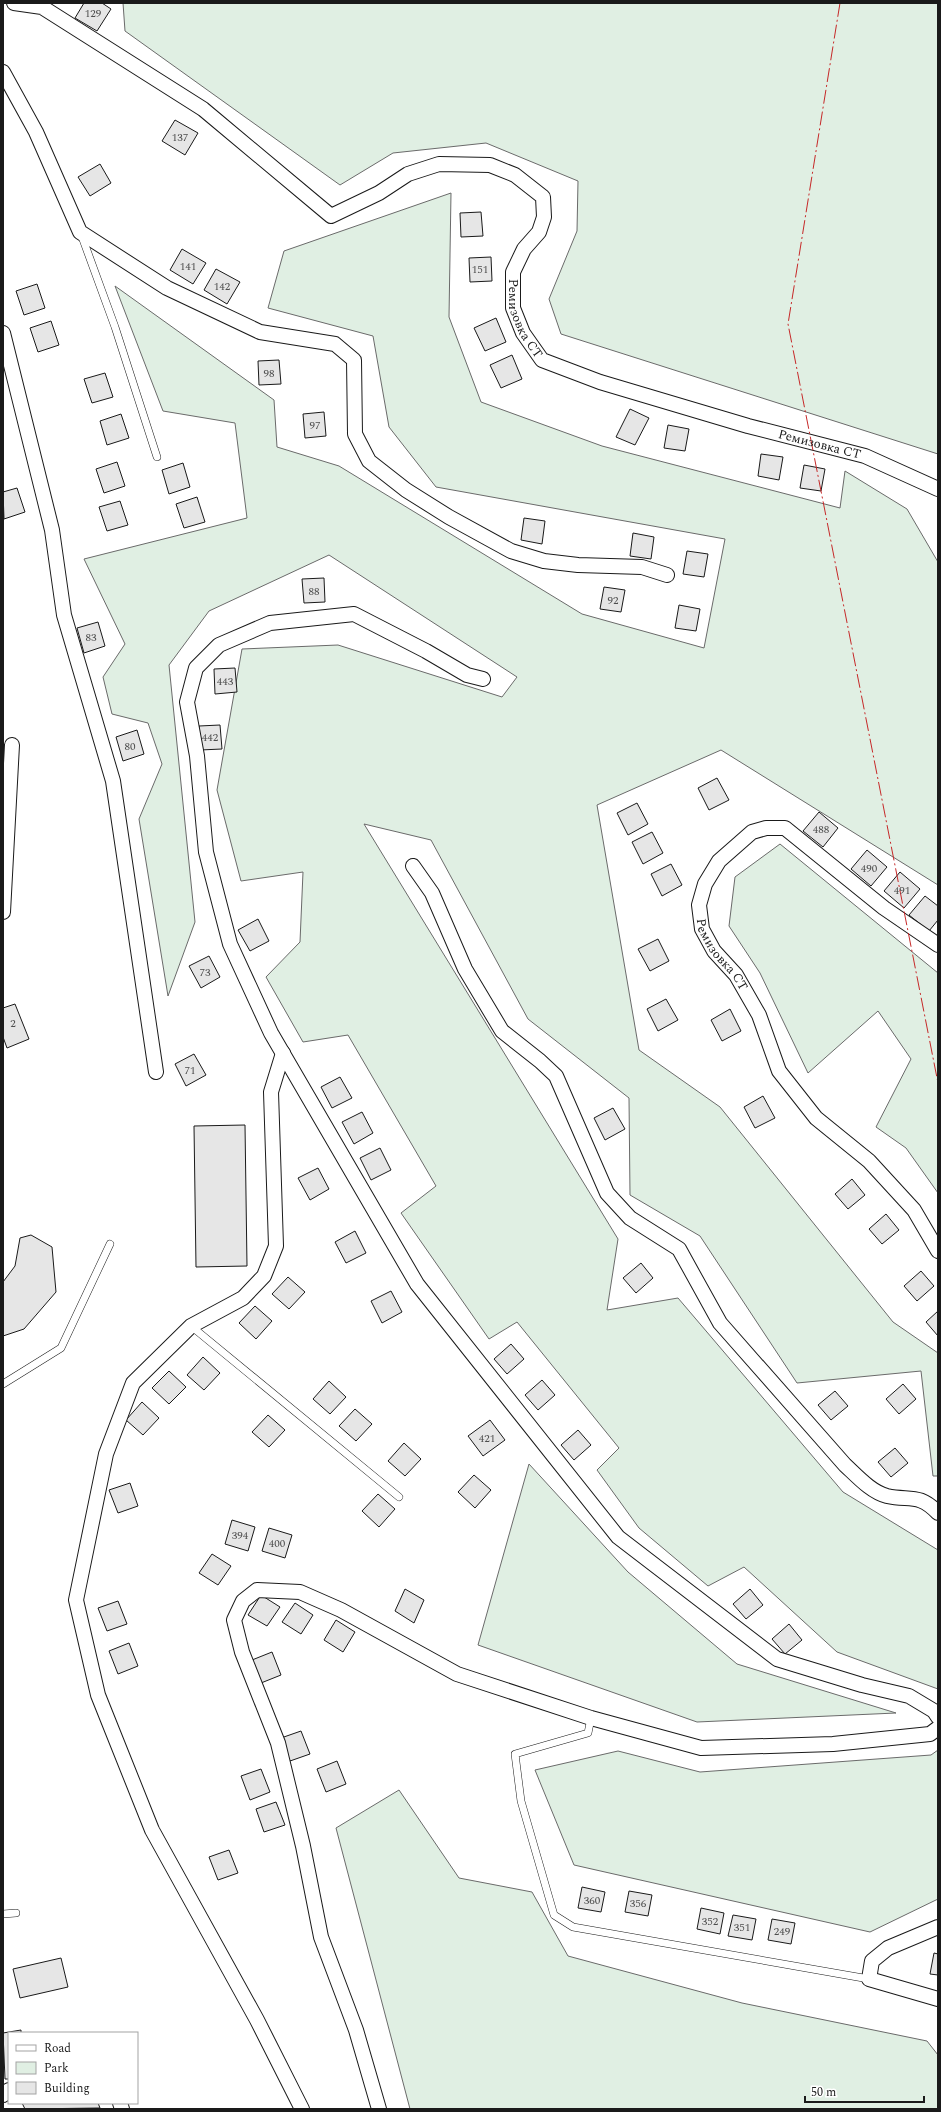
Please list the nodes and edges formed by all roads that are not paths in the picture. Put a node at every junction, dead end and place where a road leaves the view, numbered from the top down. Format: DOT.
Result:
graph roads {
  1 [pos="14,3"];
  2 [pos="3,9"];
  3 [pos="3,72"];
  4 [pos="80,232"];
  5 [pos="3,333"];
  6 [pos="157,457"];
  7 [pos="938,489"];
  8 [pos="667,575"];
  9 [pos="483,679"];
  10 [pos="12,745"];
  11 [pos="413,866"];
  12 [pos="3,912"];
  13 [pos="938,945"];
  14 [pos="283,1053"];
  15 [pos="156,1072"];
  16 [pos="110,1244"];
  17 [pos="938,1251"];
  18 [pos="191,1326"];
  19 [pos="3,1384"];
  20 [pos="399,1497"];
  21 [pos="938,1513"];
  22 [pos="591,1718"];
  23 [pos="938,1718"];
  24 [pos="938,1728"];
  25 [pos="16,1912"];
  26 [pos="3,1914"];
  27 [pos="938,1927"];
  28 [pos="868,1979"];
  29 [pos="938,1999"];
  30 [pos="302,2109"];
  31 [pos="379,2109"];
  1 -- 2 [label="street"];
  1 -- 7 [label="street, Ремизовка СТ"];
  3 -- 4 [label="street"];
  4 -- 6 [label="lane"];
  4 -- 8 [label="street"];
  5 -- 15 [label="street"];
  9 -- 14 [label="street"];
  10 -- 12 [label="street"];
  11 -- 21 [label="street"];
  13 -- 17 [label="street, Ремизовка СТ"];
  14 -- 18 [label="street"];
  14 -- 23 [label="street"];
  16 -- 19 [label="lane"];
  18 -- 20 [label="lane"];
  18 -- 30 [label="street"];
  22 -- 24 [label="street"];
  22 -- 28 [label="lane"];
  22 -- 31 [label="street"];
  25 -- 26 [label="lane"];
  27 -- 28 [label="street"];
  28 -- 29 [label="street"];
}
